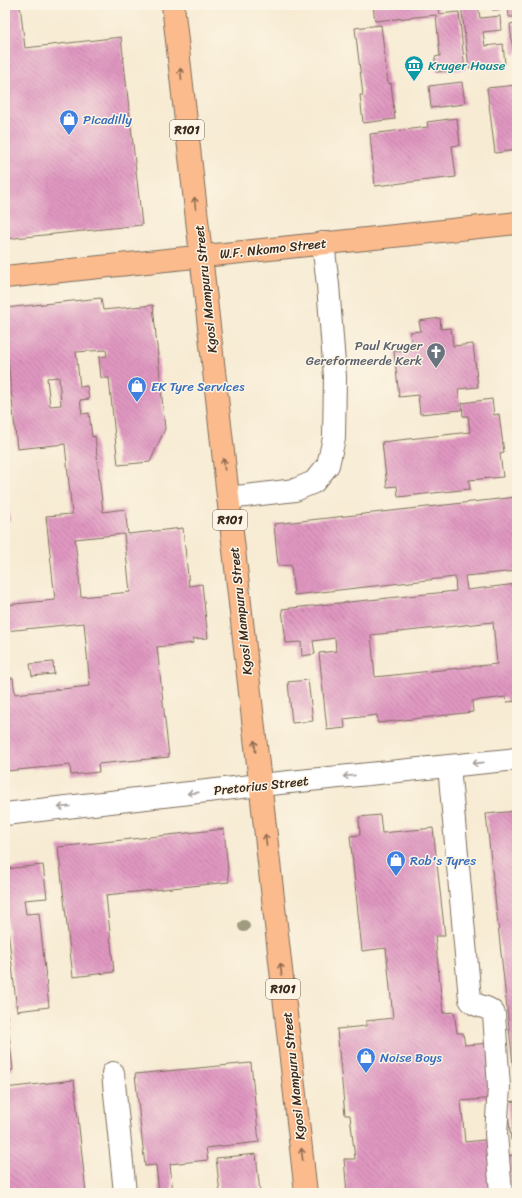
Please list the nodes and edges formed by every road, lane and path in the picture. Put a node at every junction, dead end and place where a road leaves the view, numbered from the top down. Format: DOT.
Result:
graph roads {
  1 [pos="173,5"];
  2 [pos="517,223"];
  3 [pos="323,243"];
  4 [pos="201,256"];
  5 [pos="5,276"];
  6 [pos="228,498"];
  7 [pos="517,759"];
  8 [pos="449,766"];
  9 [pos="260,785"];
  10 [pos="5,814"];
  11 [pos="113,1073"];
  12 [pos="125,1193"];
  13 [pos="306,1193"];
  14 [pos="501,1193"];
  4 -- 1 [label="main road, Kgosi Mampuru Street / R101, one-way"];
  2 -- 3 [label="main road, W.F. Nkomo Street"];
  3 -- 4 [label="main road, W.F. Nkomo Street"];
  3 -- 6 [label="street"];
  4 -- 5 [label="main road, W.F. Nkomo Street"];
  6 -- 4 [label="main road, Kgosi Mampuru Street / R101, one-way"];
  9 -- 6 [label="main road, Kgosi Mampuru Street / R101, one-way"];
  7 -- 8 [label="street, Pretorius Street, one-way"];
  8 -- 9 [label="street, Pretorius Street, one-way"];
  8 -- 14 [label="street"];
  9 -- 10 [label="street, Pretorius Street, one-way"];
  13 -- 9 [label="main road, Kgosi Mampuru Street / R101, one-way"];
  11 -- 12 [label="street"];
}
